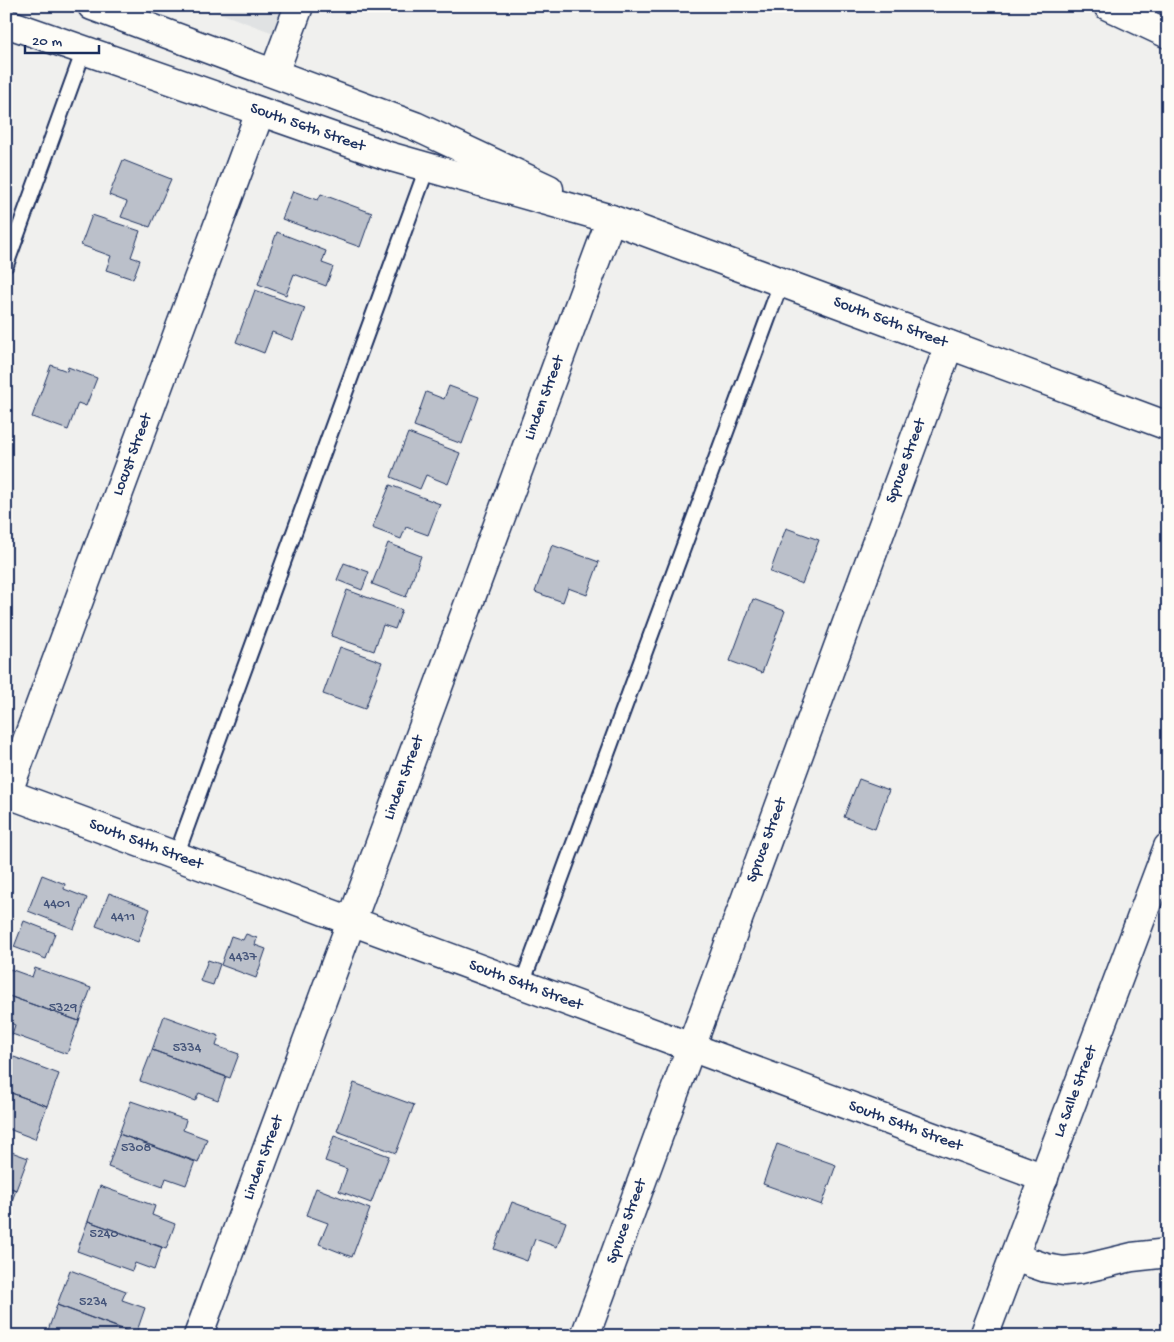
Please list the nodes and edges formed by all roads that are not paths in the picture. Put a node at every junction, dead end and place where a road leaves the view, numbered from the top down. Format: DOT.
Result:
graph roads {
  1 [pos="92,6"];
  2 [pos="299,6"];
  3 [pos="1108,6"];
  4 [pos="6,23"];
  5 [pos="1168,34"];
  6 [pos="84,50"];
  7 [pos="274,73"];
  8 [pos="260,112"];
  9 [pos="428,168"];
  10 [pos="611,219"];
  11 [pos="6,265"];
  12 [pos="781,283"];
  13 [pos="949,345"];
  14 [pos="1168,426"];
  15 [pos="7,794"];
  16 [pos="1168,848"];
  17 [pos="176,856"];
  18 [pos="352,921"];
  19 [pos="522,984"];
  20 [pos="691,1047"];
  21 [pos="1044,1178"];
  22 [pos="1168,1252"];
  23 [pos="1014,1257"];
  24 [pos="198,1336"];
  25 [pos="585,1336"];
  26 [pos="984,1336"];
  1 -- 7 [label="street, South 56th Street"];
  2 -- 7 [label="street"];
  3 -- 5 [label="street"];
  4 -- 6 [label="street, South 56th Street"];
  6 -- 8 [label="street, South 56th Street"];
  6 -- 11 [label="lane"];
  7 -- 10 [label="street, South 56th Street"];
  8 -- 9 [label="street, South 56th Street"];
  8 -- 15 [label="street, Locust Street"];
  9 -- 10 [label="street, South 56th Street"];
  9 -- 17 [label="lane"];
  10 -- 12 [label="street, South 56th Street"];
  10 -- 18 [label="street, Linden Street"];
  12 -- 13 [label="street, South 56th Street"];
  12 -- 19 [label="lane"];
  13 -- 14 [label="street, South 56th Street"];
  13 -- 20 [label="street, Spruce Street"];
  15 -- 17 [label="street, South 54th Street"];
  16 -- 21 [label="street, La Salle Street"];
  17 -- 18 [label="street, South 54th Street"];
  18 -- 19 [label="street, South 54th Street"];
  18 -- 24 [label="street, Linden Street"];
  19 -- 20 [label="street, South 54th Street"];
  20 -- 21 [label="street, South 54th Street"];
  20 -- 25 [label="street, Spruce Street"];
  21 -- 23 [label="street, La Salle Street"];
  22 -- 23 [label="street"];
  23 -- 26 [label="street, La Salle Street"];
}
